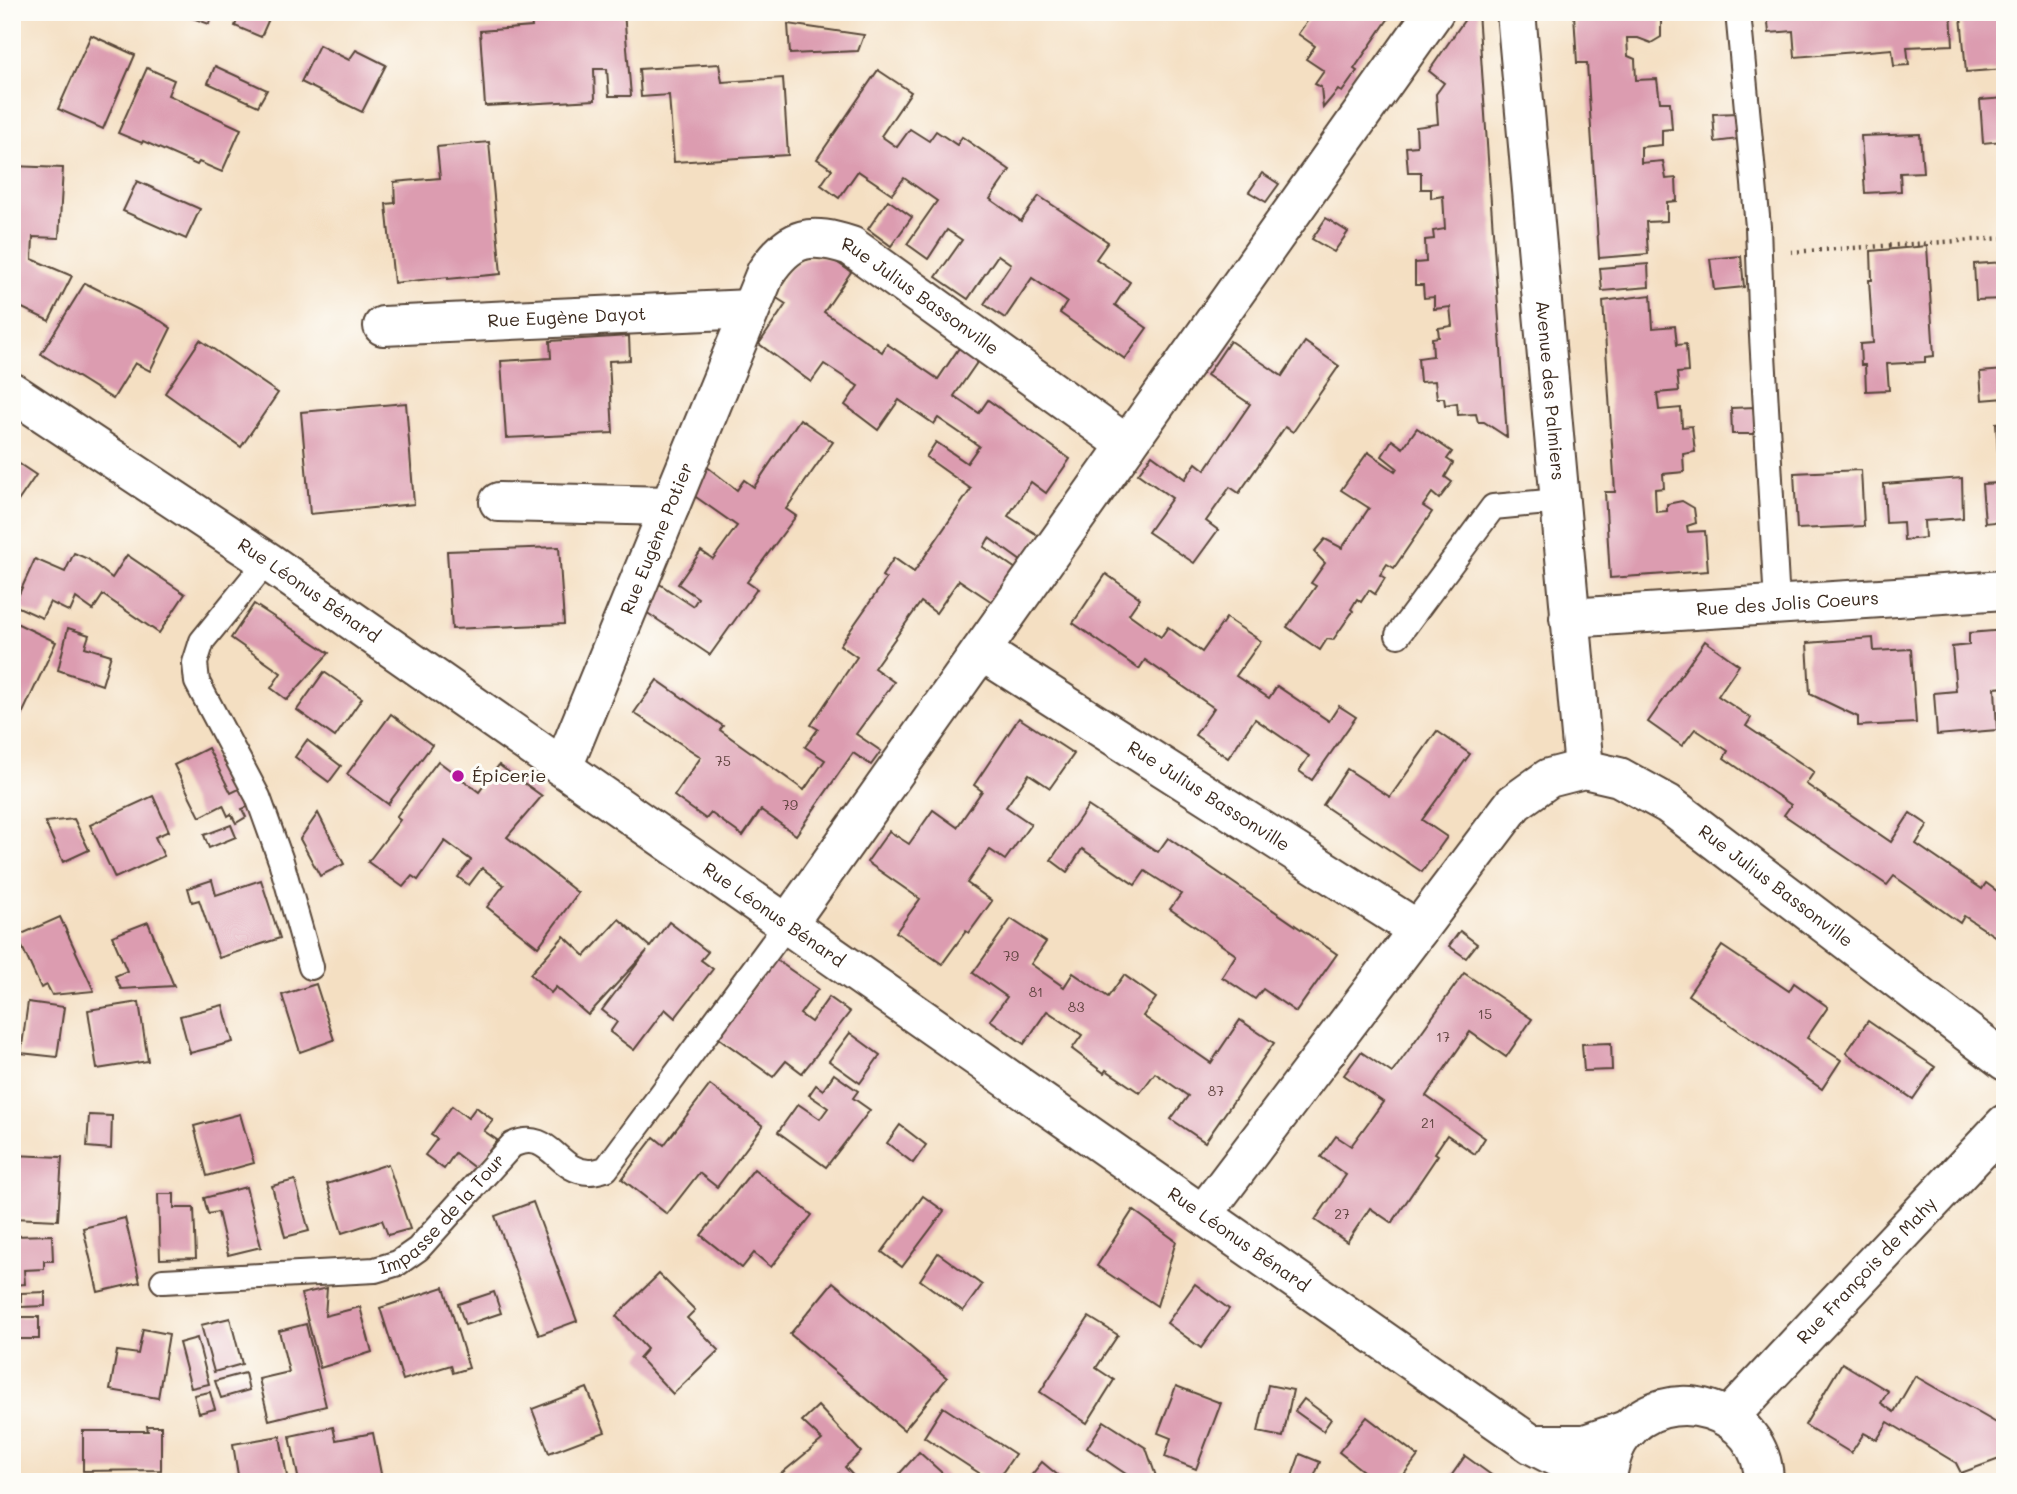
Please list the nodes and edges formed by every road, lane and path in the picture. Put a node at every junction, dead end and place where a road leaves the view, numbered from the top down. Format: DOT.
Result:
graph roads {
  1 [pos="1434,12"];
  2 [pos="1516,12"];
  3 [pos="1738,12"];
  4 [pos="2005,238"];
  5 [pos="1759,254"];
  6 [pos="750,309"];
  7 [pos="383,327"];
  8 [pos="12,393"];
  9 [pos="1127,445"];
  10 [pos="1559,501"];
  11 [pos="499,502"];
  12 [pos="670,506"];
  13 [pos="267,561"];
  14 [pos="2005,590"];
  15 [pos="1777,604"];
  16 [pos="1569,618"];
  17 [pos="1398,635"];
  18 [pos="981,651"];
  19 [pos="563,767"];
  20 [pos="1584,769"];
  21 [pos="788,923"];
  22 [pos="1418,930"];
  23 [pos="311,967"];
  24 [pos="2005,1061"];
  25 [pos="2005,1124"];
  26 [pos="1204,1213"];
  27 [pos="163,1281"];
  28 [pos="1729,1417"];
  29 [pos="1629,1429"];
  30 [pos="1531,1444"];
  31 [pos="1606,1482"];
  32 [pos="1764,1482"];
  1 -- 9 [label="street"];
  2 -- 10 [label="street, Avenue des Palmiers"];
  3 -- 5 [label="lane"];
  4 -- 5 [label="path"];
  5 -- 15 [label="lane"];
  6 -- 7 [label="street, Rue Eugène Dayot"];
  6 -- 9 [label="street, Rue Julius Bassonville"];
  6 -- 12 [label="street, Rue Eugène Potier"];
  8 -- 13 [label="street, Rue Léonus Bénard"];
  9 -- 18 [label="street"];
  10 -- 16 [label="street, Avenue des Palmiers"];
  10 -- 17 [label="lane"];
  11 -- 12 [label="street"];
  12 -- 19 [label="street, Rue Eugène Potier"];
  13 -- 19 [label="street, Rue Léonus Bénard"];
  13 -- 23 [label="lane"];
  14 -- 15 [label="street, Rue des Jolis Coeurs"];
  15 -- 16 [label="street, Rue des Jolis Coeurs"];
  16 -- 20 [label="street, Avenue des Palmiers"];
  18 -- 21 [label="street"];
  18 -- 22 [label="street, Rue Julius Bassonville"];
  19 -- 21 [label="street, Rue Léonus Bénard"];
  20 -- 22 [label="street, Rue Julius Bassonville"];
  20 -- 24 [label="street, Rue Julius Bassonville"];
  21 -- 26 [label="street, Rue Léonus Bénard"];
  21 -- 27 [label="lane, Impasse de la Tour"];
  22 -- 26 [label="street"];
  25 -- 28 [label="street, Rue François de Mahy"];
  26 -- 30 [label="street, Rue Léonus Bénard"];
  28 -- 29 [label="street"];
  28 -- 32 [label="street"];
  29 -- 30 [label="street"];
  29 -- 31 [label="street"];
  30 -- 31 [label="street, Rue Léonus Bénard"];
}
